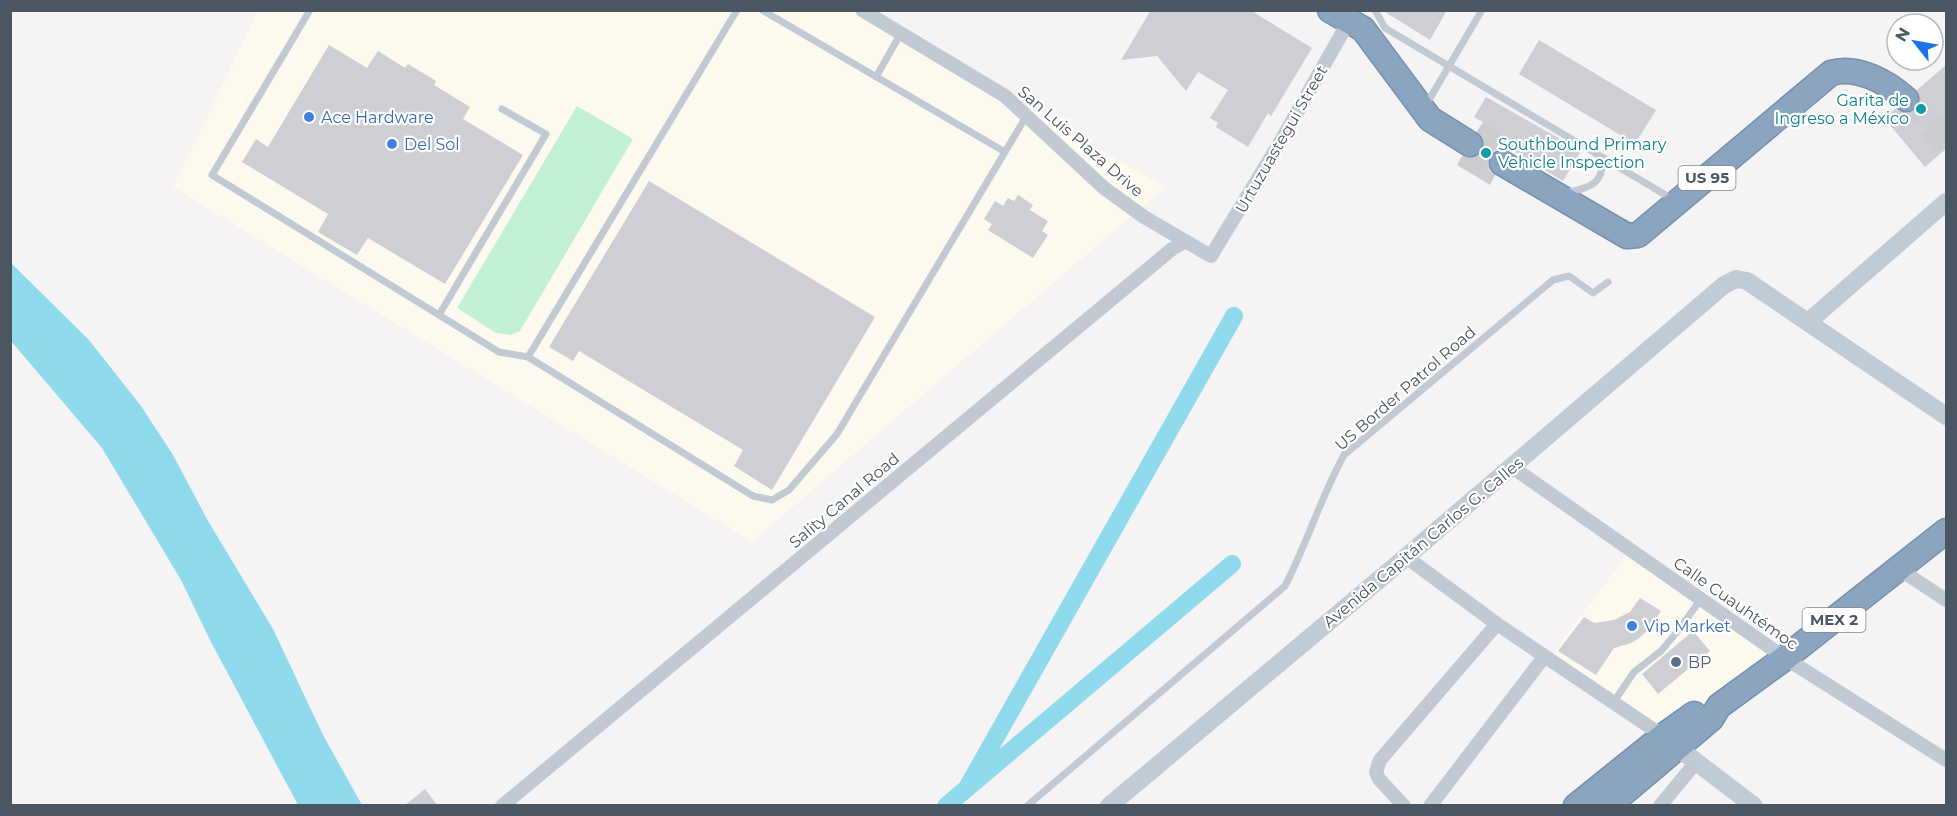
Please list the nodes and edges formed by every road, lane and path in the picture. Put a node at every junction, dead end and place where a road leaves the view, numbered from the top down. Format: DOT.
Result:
graph roads {
  1 [pos="310,10"];
  2 [pos="737,10"];
  3 [pos="762,10"];
  4 [pos="862,10"];
  5 [pos="1375,10"];
  6 [pos="1482,10"];
  7 [pos="1351,17"];
  8 [pos="901,33"];
  9 [pos="1449,66"];
  10 [pos="876,77"];
  11 [pos="1906,99"];
  12 [pos="502,109"];
  13 [pos="1424,109"];
  14 [pos="1027,115"];
  15 [pos="1470,144"];
  16 [pos="1005,152"];
  17 [pos="1602,157"];
  18 [pos="1559,194"];
  19 [pos="1678,202"];
  20 [pos="1947,202"];
  21 [pos="1186,241"];
  22 [pos="1608,282"];
  23 [pos="439,315"];
  24 [pos="1808,322"];
  25 [pos="528,357"];
  26 [pos="1947,416"];
  27 [pos="1512,467"];
  28 [pos="1947,531"];
  29 [pos="1406,557"];
  30 [pos="1899,569"];
  31 [pos="1701,599"];
  32 [pos="1947,600"];
  33 [pos="1497,624"];
  34 [pos="1544,657"];
  35 [pos="1785,657"];
  36 [pos="1613,703"];
  37 [pos="1670,742"];
  38 [pos="1947,760"];
  39 [pos="1696,762"];
  40 [pos="502,806"];
  41 [pos="1027,806"];
  42 [pos="1109,806"];
  43 [pos="1404,806"];
  44 [pos="1430,806"];
  45 [pos="1576,806"];
  46 [pos="1608,806"];
  47 [pos="1660,806"];
  48 [pos="1754,806"];
  1 -- 23 [label="lane"];
  2 -- 25 [label="lane"];
  3 -- 10 [label="lane"];
  4 -- 8 [label="street, San Luis Plaza Drive"];
  5 -- 9 [label="lane"];
  6 -- 9 [label="lane"];
  7 -- 13 [label="highway"];
  7 -- 21 [label="street, Urtuzuastegui Street"];
  8 -- 10 [label="lane"];
  8 -- 14 [label="street, San Luis Plaza Drive"];
  9 -- 13 [label="lane"];
  9 -- 17 [label="lane"];
  10 -- 16 [label="lane"];
  11 -- 19 [label="highway, US 95"];
  12 -- 23 [label="lane"];
  13 -- 15 [label="highway"];
  14 -- 16 [label="lane"];
  14 -- 21 [label="street, San Luis Plaza Drive"];
  16 -- 25 [label="lane"];
  17 -- 18 [label="lane"];
  17 -- 19 [label="lane"];
  18 -- 19 [label="highway, US 95"];
  18 -- 19 [label="highway, US 95"];
  20 -- 24 [label="street"];
  21 -- 40 [label="street, Sality Canal Road"];
  22 -- 41 [label="lane, US Border Patrol Road"];
  23 -- 25 [label="lane"];
  24 -- 26 [label="street"];
  24 -- 27 [label="street, Avenida Capitán Carlos G. Calles"];
  27 -- 29 [label="street, Avenida Capitán Carlos G. Calles"];
  27 -- 31 [label="street, Calle Cuauhtémoc"];
  28 -- 30 [label="highway, MEX 2"];
  29 -- 33 [label="street"];
  29 -- 42 [label="street, Avenida Capitán Carlos G. Calles"];
  30 -- 32 [label="street"];
  30 -- 35 [label="highway, MEX 2"];
  31 -- 35 [label="street, Calle Cuauhtémoc"];
  31 -- 36 [label="lane"];
  33 -- 34 [label="street"];
  33 -- 43 [label="street"];
  34 -- 36 [label="street"];
  34 -- 44 [label="street"];
  35 -- 37 [label="highway, MEX 2"];
  35 -- 38 [label="street, Calle Cuauhtémoc"];
  36 -- 37 [label="street"];
  37 -- 39 [label="street"];
  37 -- 45 [label="highway, MEX 2"];
  37 -- 46 [label="highway, MEX 2"];
  39 -- 47 [label="street"];
  39 -- 48 [label="street"];
}
